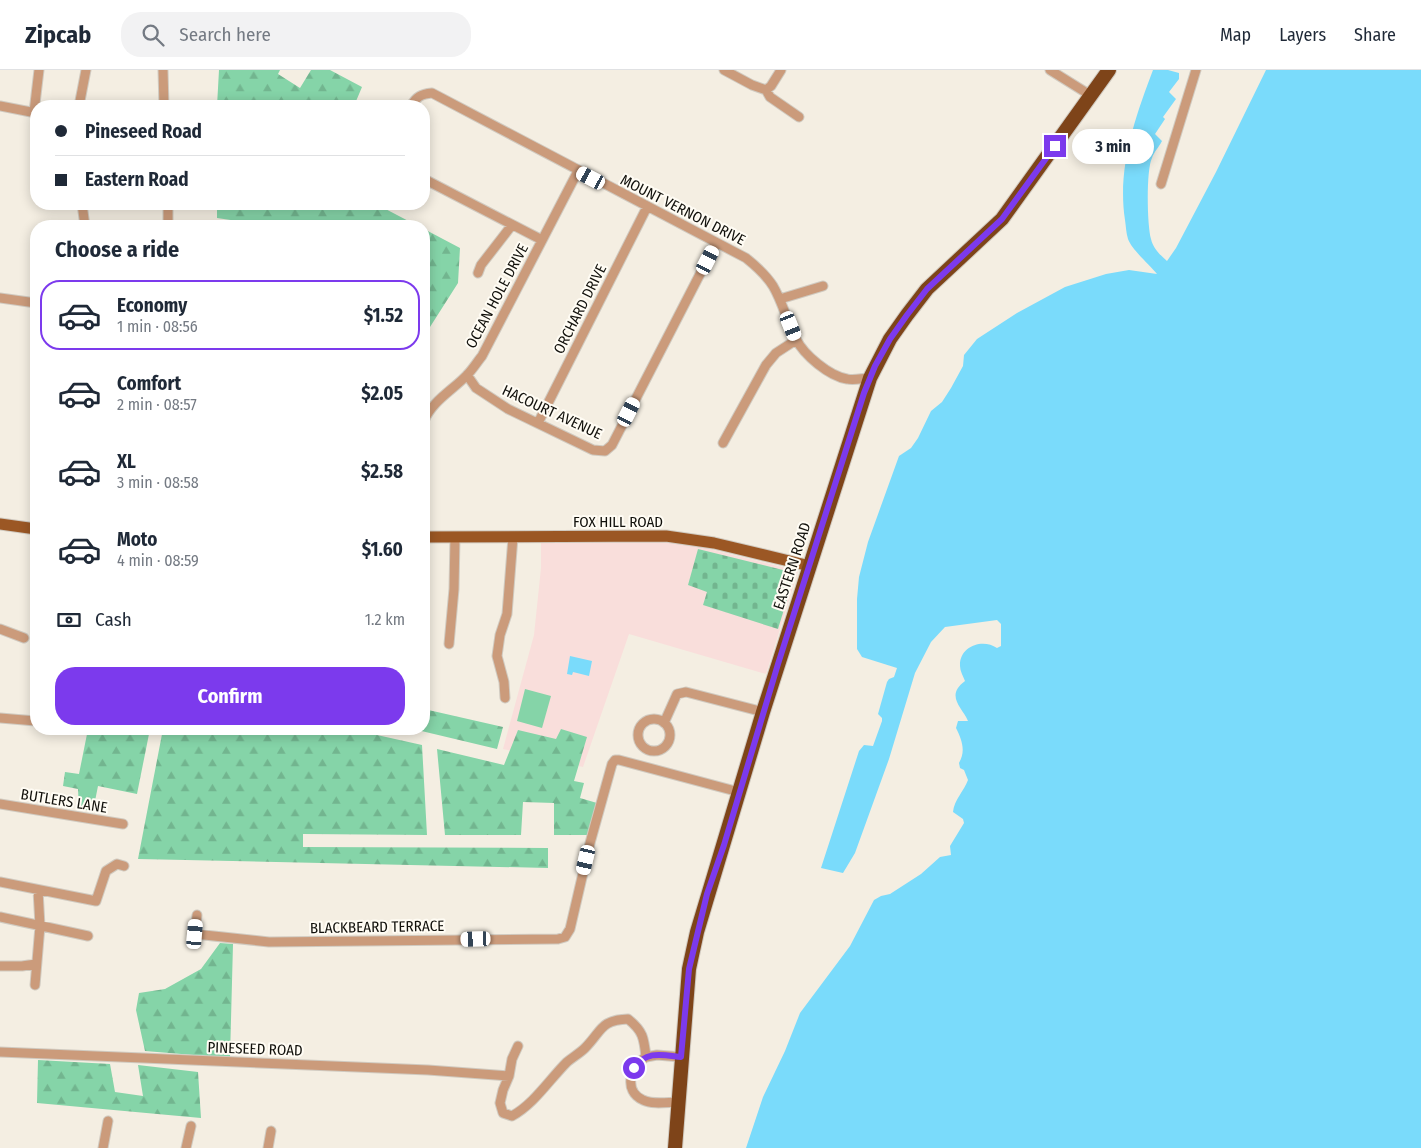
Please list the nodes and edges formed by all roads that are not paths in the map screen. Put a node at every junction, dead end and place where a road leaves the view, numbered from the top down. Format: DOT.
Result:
graph roads {
  1 [pos="39,70"];
  2 [pos="86,70"];
  3 [pos="162,70"];
  4 [pos="724,70"];
  5 [pos="781,70"];
  6 [pos="1050,70"];
  7 [pos="1109,70"];
  8 [pos="1196,70"];
  9 [pos="766,90"];
  10 [pos="1090,95"];
  11 [pos="36,100"];
  12 [pos="80,100"];
  13 [pos="164,100"];
  14 [pos="414,100"];
  15 [pos="0,106"];
  16 [pos="30,111"];
  17 [pos="799,117"];
  18 [pos="578,171"];
  19 [pos="430,182"];
  20 [pos="1161,184"];
  21 [pos="648,208"];
  22 [pos="512,225"];
  23 [pos="542,240"];
  24 [pos="716,243"];
  25 [pos="478,273"];
  26 [pos="823,286"];
  27 [pos="0,298"];
  28 [pos="780,299"];
  29 [pos="30,300"];
  30 [pos="796,340"];
  31 [pos="467,375"];
  32 [pos="870,378"];
  33 [pos="849,380"];
  34 [pos="864,393"];
  35 [pos="430,411"];
  36 [pos="538,423"];
  37 [pos="723,444"];
  38 [pos="0,526"];
  39 [pos="30,528"];
  40 [pos="430,537"];
  41 [pos="455,537"];
  42 [pos="513,537"];
  43 [pos="810,566"];
  44 [pos="0,628"];
  45 [pos="24,638"];
  46 [pos="449,644"];
  47 [pos="506,698"];
  48 [pos="763,712"];
  49 [pos="0,718"];
  50 [pos="30,720"];
  51 [pos="664,724"];
  52 [pos="649,751"];
  53 [pos="646,767"];
  54 [pos="740,792"];
  55 [pos="0,804"];
  56 [pos="123,824"];
  57 [pos="124,866"];
  58 [pos="0,882"];
  59 [pos="38,890"];
  60 [pos="197,915"];
  61 [pos="0,917"];
  62 [pos="40,926"];
  63 [pos="88,936"];
  64 [pos="36,964"];
  65 [pos="0,966"];
  66 [pos="35,985"];
  67 [pos="518,1046"];
  68 [pos="0,1052"];
  69 [pos="646,1056"];
  70 [pos="681,1057"];
  71 [pos="509,1076"];
  72 [pos="678,1102"];
  73 [pos="108,1122"];
  74 [pos="191,1126"];
  75 [pos="271,1131"];
  76 [pos="103,1148"];
  77 [pos="186,1148"];
  78 [pos="268,1148"];
  79 [pos="675,1148"];
  1 -- 11 [label="street"];
  2 -- 12 [label="street"];
  3 -- 13 [label="street"];
  4 -- 9 [label="street"];
  5 -- 9 [label="street"];
  6 -- 10 [label="street"];
  7 -- 10 [label="highway, EASTERN ROAD"];
  8 -- 20 [label="street"];
  9 -- 17 [label="street"];
  10 -- 32 [label="highway, EASTERN ROAD"];
  14 -- 18 [label="street, MOUNT VERNON DRIVE"];
  15 -- 16 [label="street"];
  18 -- 21 [label="street, MOUNT VERNON DRIVE"];
  18 -- 23 [label="street, OCEAN HOLE DRIVE"];
  19 -- 22 [label="street"];
  21 -- 24 [label="street, MOUNT VERNON DRIVE"];
  21 -- 36 [label="street, ORCHARD DRIVE"];
  22 -- 23 [label="street"];
  22 -- 25 [label="street"];
  23 -- 31 [label="street, OCEAN HOLE DRIVE"];
  24 -- 28 [label="street, MOUNT VERNON DRIVE"];
  24 -- 36 [label="street, HACOURT AVENUE"];
  26 -- 28 [label="street"];
  27 -- 29 [label="street"];
  28 -- 30 [label="street, MOUNT VERNON DRIVE"];
  30 -- 33 [label="street, MOUNT VERNON DRIVE"];
  30 -- 37 [label="street"];
  31 -- 35 [label="street, OCEAN HOLE DRIVE"];
  31 -- 36 [label="street, HACOURT AVENUE"];
  32 -- 33 [label="street"];
  32 -- 34 [label="highway, EASTERN ROAD"];
  33 -- 34 [label="street"];
  34 -- 43 [label="highway, EASTERN ROAD"];
  38 -- 39 [label="main road"];
  40 -- 41 [label="main road, FOX HILL ROAD"];
  41 -- 42 [label="main road, FOX HILL ROAD"];
  41 -- 46 [label="street"];
  42 -- 43 [label="main road, FOX HILL ROAD"];
  42 -- 47 [label="street"];
  43 -- 48 [label="highway, EASTERN ROAD"];
  44 -- 45 [label="street"];
  48 -- 51 [label="street"];
  48 -- 54 [label="highway, EASTERN ROAD"];
  49 -- 50 [label="street"];
  51 -- 52 [label="street"];
  51 -- 52 [label="street"];
  52 -- 53 [label="street"];
  53 -- 54 [label="street, BLACKBEARD TERRACE"];
  53 -- 60 [label="street, BLACKBEARD TERRACE"];
  54 -- 70 [label="highway, EASTERN ROAD"];
  55 -- 56 [label="street, BUTLERS LANE"];
  57 -- 59 [label="street"];
  58 -- 59 [label="street"];
  59 -- 62 [label="street"];
  61 -- 62 [label="street"];
  62 -- 63 [label="street"];
  62 -- 64 [label="street"];
  64 -- 65 [label="street"];
  64 -- 66 [label="street"];
  67 -- 71 [label="street"];
  68 -- 71 [label="street, PINESEED ROAD"];
  69 -- 70 [label="street"];
  69 -- 71 [label="street"];
  69 -- 72 [label="street"];
  70 -- 72 [label="highway, EASTERN ROAD"];
  72 -- 79 [label="highway, EASTERN ROAD"];
  73 -- 76 [label="street"];
  74 -- 77 [label="street"];
  75 -- 78 [label="street"];
}
